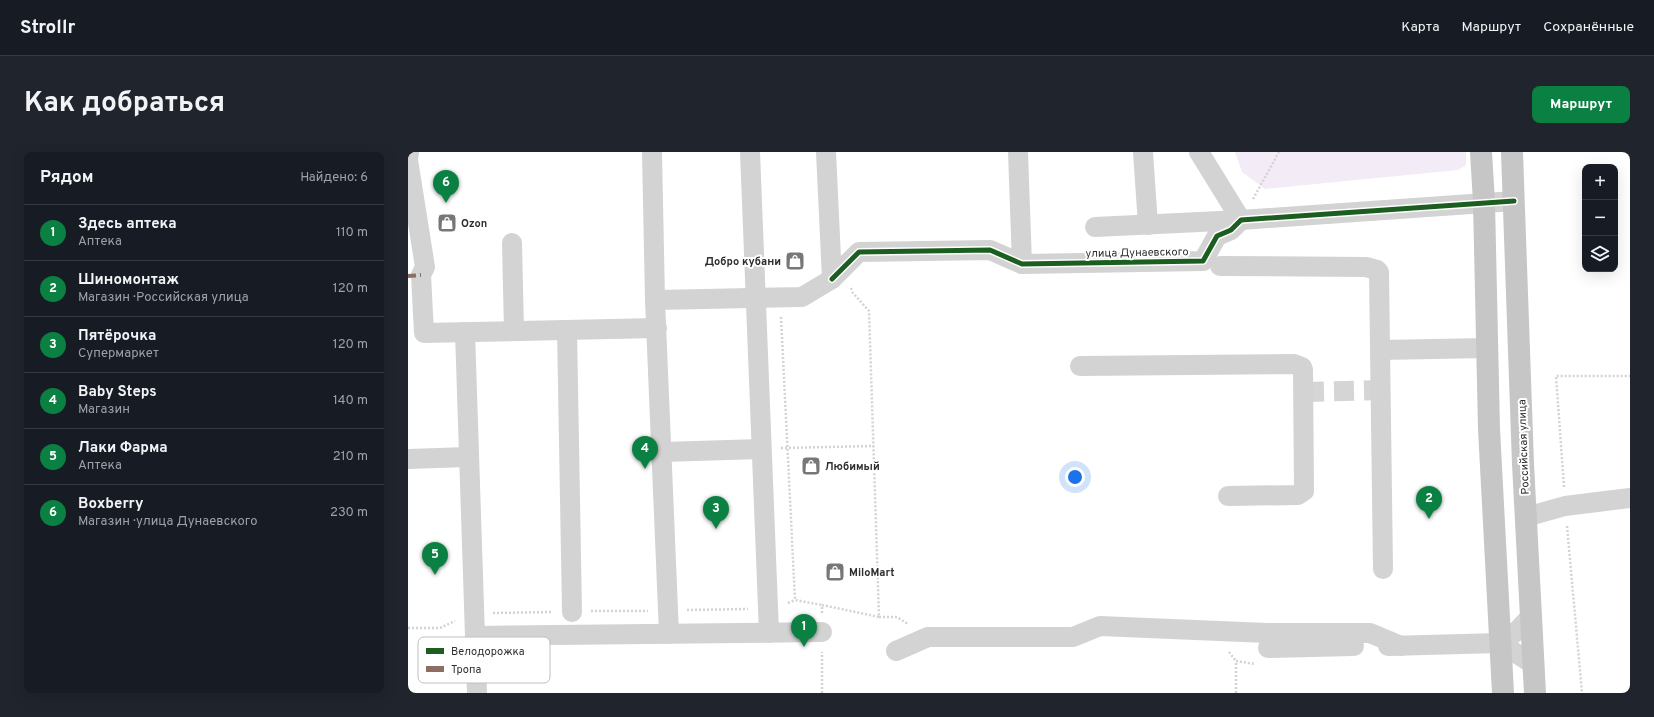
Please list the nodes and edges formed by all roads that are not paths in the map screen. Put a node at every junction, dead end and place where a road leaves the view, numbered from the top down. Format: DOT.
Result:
graph roads {
  1 [pos="409,152"];
  2 [pos="652,152"];
  3 [pos="750,152"];
  4 [pos="826,152"];
  5 [pos="1018,152"];
  6 [pos="1143,152"];
  7 [pos="1199,152"];
  8 [pos="1481,152"];
  9 [pos="1512,152"];
  10 [pos="1514,201"];
  11 [pos="1484,202"];
  12 [pos="1241,220"];
  13 [pos="1148,225"];
  14 [pos="1095,227"];
  15 [pos="512,243"];
  16 [pos="1022,264"];
  17 [pos="1220,266"];
  18 [pos="838,273"];
  19 [pos="414,276"];
  20 [pos="755,298"];
  21 [pos="656,300"];
  22 [pos="657,328"];
  23 [pos="567,330"];
  24 [pos="514,331"];
  25 [pos="465,332"];
  26 [pos="1487,348"];
  27 [pos="1381,350"];
  28 [pos="1080,366"];
  29 [pos="761,449"];
  30 [pos="662,452"];
  31 [pos="468,457"];
  32 [pos="408,459"];
  33 [pos="1228,496"];
  34 [pos="1630,498"];
  35 [pos="1526,517"];
  36 [pos="1383,570"];
  37 [pos="572,612"];
  38 [pos="1531,616"];
  39 [pos="822,632"];
  40 [pos="769,633"];
  41 [pos="669,634"];
  42 [pos="475,636"];
  43 [pos="1500,643"];
  44 [pos="1401,646"];
  45 [pos="1268,648"];
  46 [pos="896,651"];
  47 [pos="1533,664"];
  48 [pos="477,683"];
  49 [pos="477,693"];
  50 [pos="1503,693"];
  51 [pos="1535,693"];
  1 -- 19 [label="street"];
  2 -- 21 [label="street"];
  3 -- 20 [label="street"];
  4 -- 18 [label="street"];
  5 -- 16 [label="street"];
  6 -- 13 [label="street"];
  7 -- 12 [label="street"];
  8 -- 11 [label="main road"];
  9 -- 10 [label="main road, Российская улица"];
  10 -- 11 [label="street"];
  10 -- 35 [label="main road, Российская улица"];
  11 -- 12 [label="street"];
  11 -- 26 [label="main road"];
  12 -- 13 [label="street"];
  12 -- 16 [label="street, улица Дунаевского"];
  13 -- 14 [label="street"];
  15 -- 24 [label="street"];
  16 -- 18 [label="street, улица Дунаевского"];
  17 -- 27 [label="street"];
  18 -- 20 [label="street, улица Дунаевского"];
  19 -- 25 [label="street"];
  20 -- 21 [label="street, улица Дунаевского"];
  20 -- 29 [label="street"];
  21 -- 22 [label="street"];
  22 -- 23 [label="street"];
  22 -- 30 [label="street"];
  23 -- 24 [label="street"];
  23 -- 37 [label="street"];
  24 -- 25 [label="street"];
  25 -- 31 [label="street"];
  26 -- 27 [label="street"];
  26 -- 43 [label="main road"];
  27 -- 36 [label="street"];
  28 -- 33 [label="street"];
  29 -- 30 [label="street"];
  29 -- 40 [label="street"];
  30 -- 41 [label="street"];
  31 -- 32 [label="street"];
  31 -- 42 [label="street"];
  34 -- 35 [label="street"];
  35 -- 38 [label="main road, Российская улица"];
  38 -- 43 [label="street"];
  38 -- 47 [label="main road, Российская улица"];
  39 -- 40 [label="street"];
  40 -- 41 [label="street"];
  41 -- 42 [label="street"];
  43 -- 44 [label="street"];
  43 -- 47 [label="street"];
  43 -- 50 [label="main road"];
  44 -- 45 [label="street"];
  44 -- 46 [label="street"];
  47 -- 51 [label="main road, Российская улица"];
  48 -- 49 [label="street"];
}
